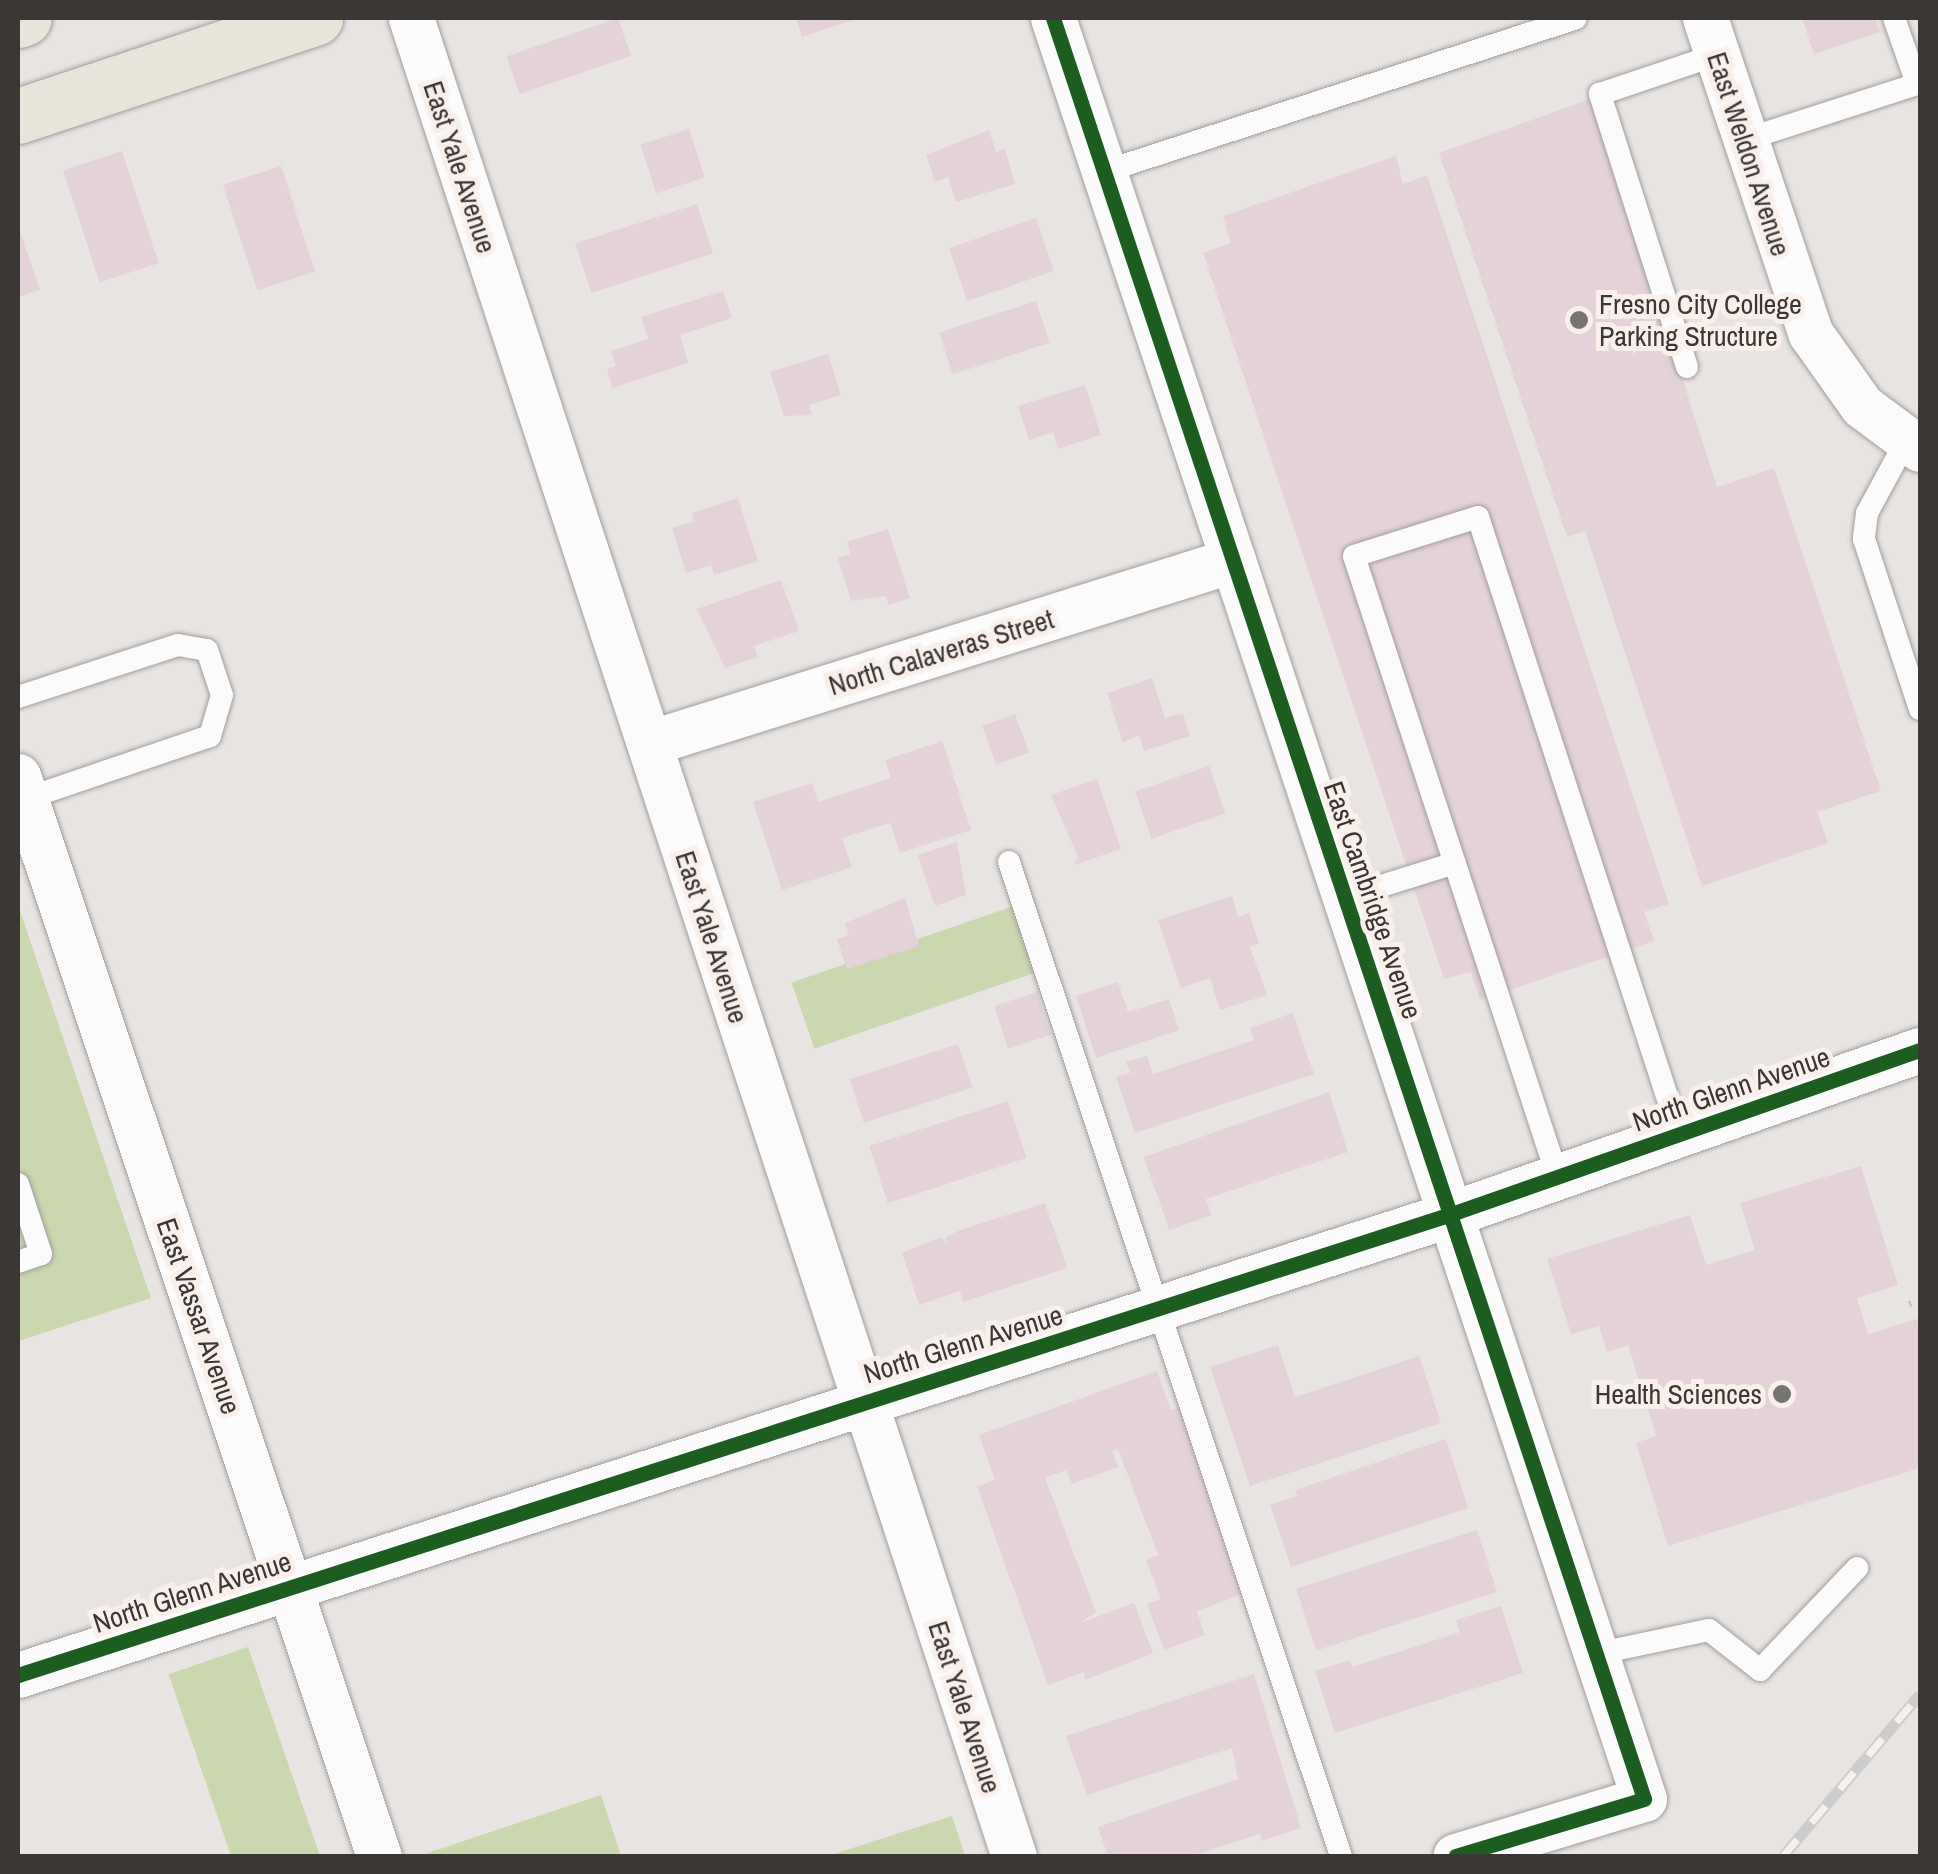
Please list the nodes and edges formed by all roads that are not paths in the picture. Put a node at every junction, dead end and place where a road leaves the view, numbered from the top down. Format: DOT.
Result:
graph roads {
  1 [pos="315,18"];
  2 [pos="411,18"];
  3 [pos="1053,18"];
  4 [pos="1576,18"];
  5 [pos="1894,18"];
  6 [pos="1710,36"];
  7 [pos="1919,83"];
  8 [pos="18,116"];
  9 [pos="1744,140"];
  10 [pos="1103,172"];
  11 [pos="1687,367"];
  12 [pos="1913,445"];
  13 [pos="1233,560"];
  14 [pos="18,696"];
  15 [pos="1920,710"];
  16 [pos="649,743"];
  17 [pos="21,787"];
  18 [pos="1009,862"];
  19 [pos="1455,863"];
  20 [pos="1346,896"];
  21 [pos="1920,1050"];
  22 [pos="1678,1133"];
  23 [pos="1557,1175"];
  24 [pos="18,1184"];
  25 [pos="1454,1213"];
  26 [pos="18,1262"];
  27 [pos="1156,1310"];
  28 [pos="864,1401"];
  29 [pos="1857,1568"];
  30 [pos="289,1587"];
  31 [pos="1600,1653"];
  32 [pos="18,1675"];
  33 [pos="380,1856"];
  34 [pos="1014,1856"];
  35 [pos="1340,1856"];
  36 [pos="1455,1856"];
  1 -- 8 [label="main road"];
  2 -- 16 [label="street, East Yale Avenue"];
  3 -- 10 [label="street, East Cambridge Avenue"];
  4 -- 10 [label="lane"];
  5 -- 7 [label="lane"];
  6 -- 9 [label="street, East Weldon Avenue"];
  6 -- 11 [label="lane"];
  7 -- 9 [label="lane"];
  9 -- 12 [label="street, East Weldon Avenue"];
  10 -- 13 [label="street, East Cambridge Avenue"];
  12 -- 15 [label="lane, East Weldon Avenue"];
  13 -- 16 [label="street, North Calaveras Street"];
  13 -- 20 [label="street, East Cambridge Avenue"];
  14 -- 17 [label="lane"];
  16 -- 28 [label="street, East Yale Avenue"];
  17 -- 30 [label="street, East Vassar Avenue"];
  18 -- 27 [label="lane"];
  19 -- 20 [label="lane"];
  19 -- 22 [label="lane"];
  19 -- 23 [label="lane"];
  20 -- 25 [label="street, East Cambridge Avenue"];
  21 -- 22 [label="street, North Glenn Avenue"];
  22 -- 23 [label="street, North Glenn Avenue"];
  23 -- 25 [label="street, North Glenn Avenue"];
  24 -- 26 [label="lane"];
  25 -- 27 [label="street, North Glenn Avenue"];
  25 -- 31 [label="street, East Cambridge Avenue"];
  27 -- 28 [label="street, North Glenn Avenue"];
  27 -- 35 [label="lane"];
  28 -- 30 [label="street, North Glenn Avenue"];
  28 -- 34 [label="street, East Yale Avenue"];
  29 -- 31 [label="lane"];
  30 -- 32 [label="street, North Glenn Avenue"];
  30 -- 33 [label="street, East Vassar Avenue"];
  31 -- 36 [label="street, East Cambridge Avenue"];
}
